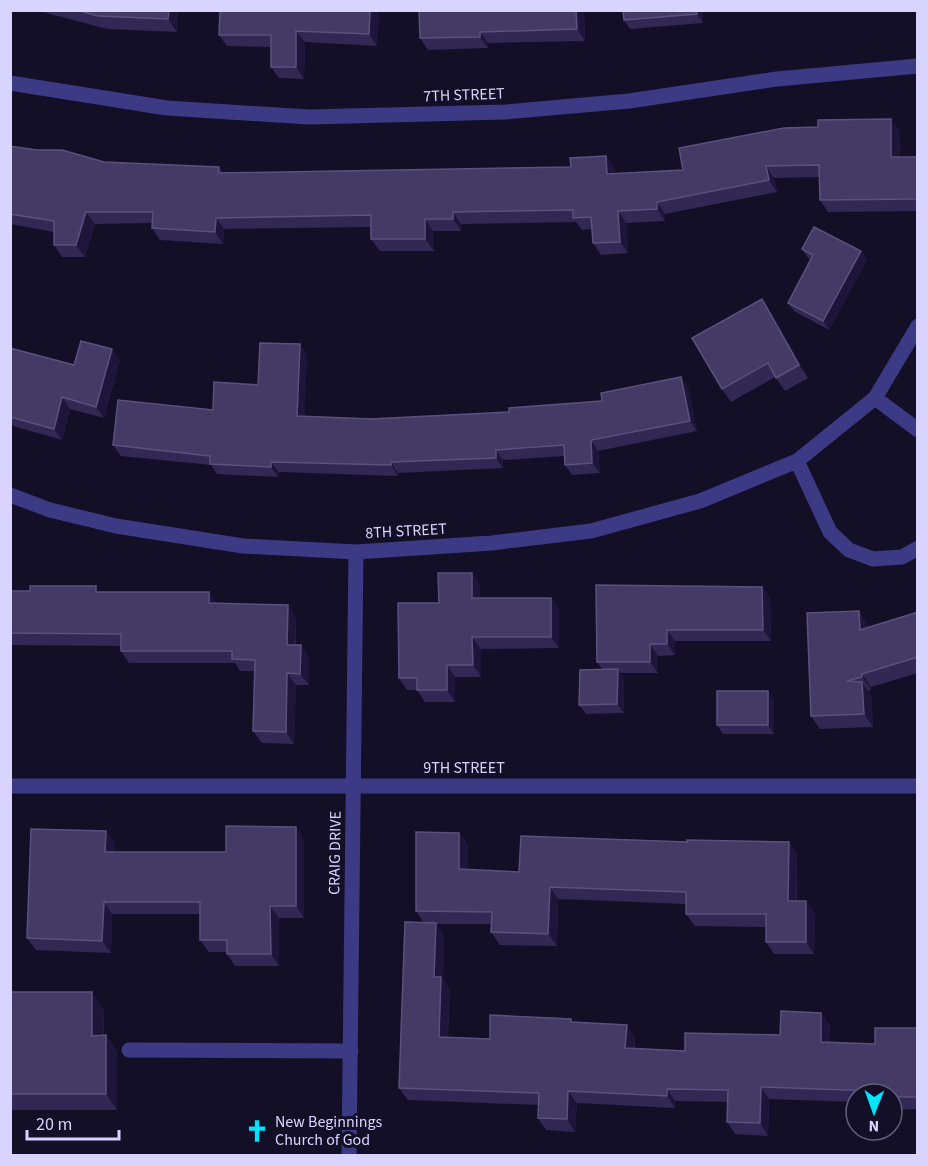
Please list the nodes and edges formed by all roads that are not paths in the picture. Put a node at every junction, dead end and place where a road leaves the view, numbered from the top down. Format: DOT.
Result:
graph roads {
  1 [pos="918,66"];
  2 [pos="10,83"];
  3 [pos="918,326"];
  4 [pos="875,398"];
  5 [pos="918,430"];
  6 [pos="797,461"];
  7 [pos="10,495"];
  8 [pos="918,548"];
  9 [pos="356,552"];
  10 [pos="10,786"];
  11 [pos="353,786"];
  12 [pos="918,786"];
  13 [pos="129,1050"];
  14 [pos="351,1051"];
  15 [pos="349,1155"];
  1 -- 2 [label="street, 7TH STREET"];
  3 -- 4 [label="street"];
  4 -- 5 [label="street"];
  4 -- 6 [label="street, 8TH STREET"];
  6 -- 8 [label="street"];
  6 -- 9 [label="street, 8TH STREET"];
  7 -- 9 [label="street, 8TH STREET"];
  9 -- 11 [label="street, CRAIG DRIVE"];
  10 -- 11 [label="street, 9TH STREET"];
  11 -- 12 [label="street, 9TH STREET"];
  11 -- 14 [label="street, CRAIG DRIVE"];
  13 -- 14 [label="street"];
  14 -- 15 [label="street, CRAIG DRIVE"];
}
